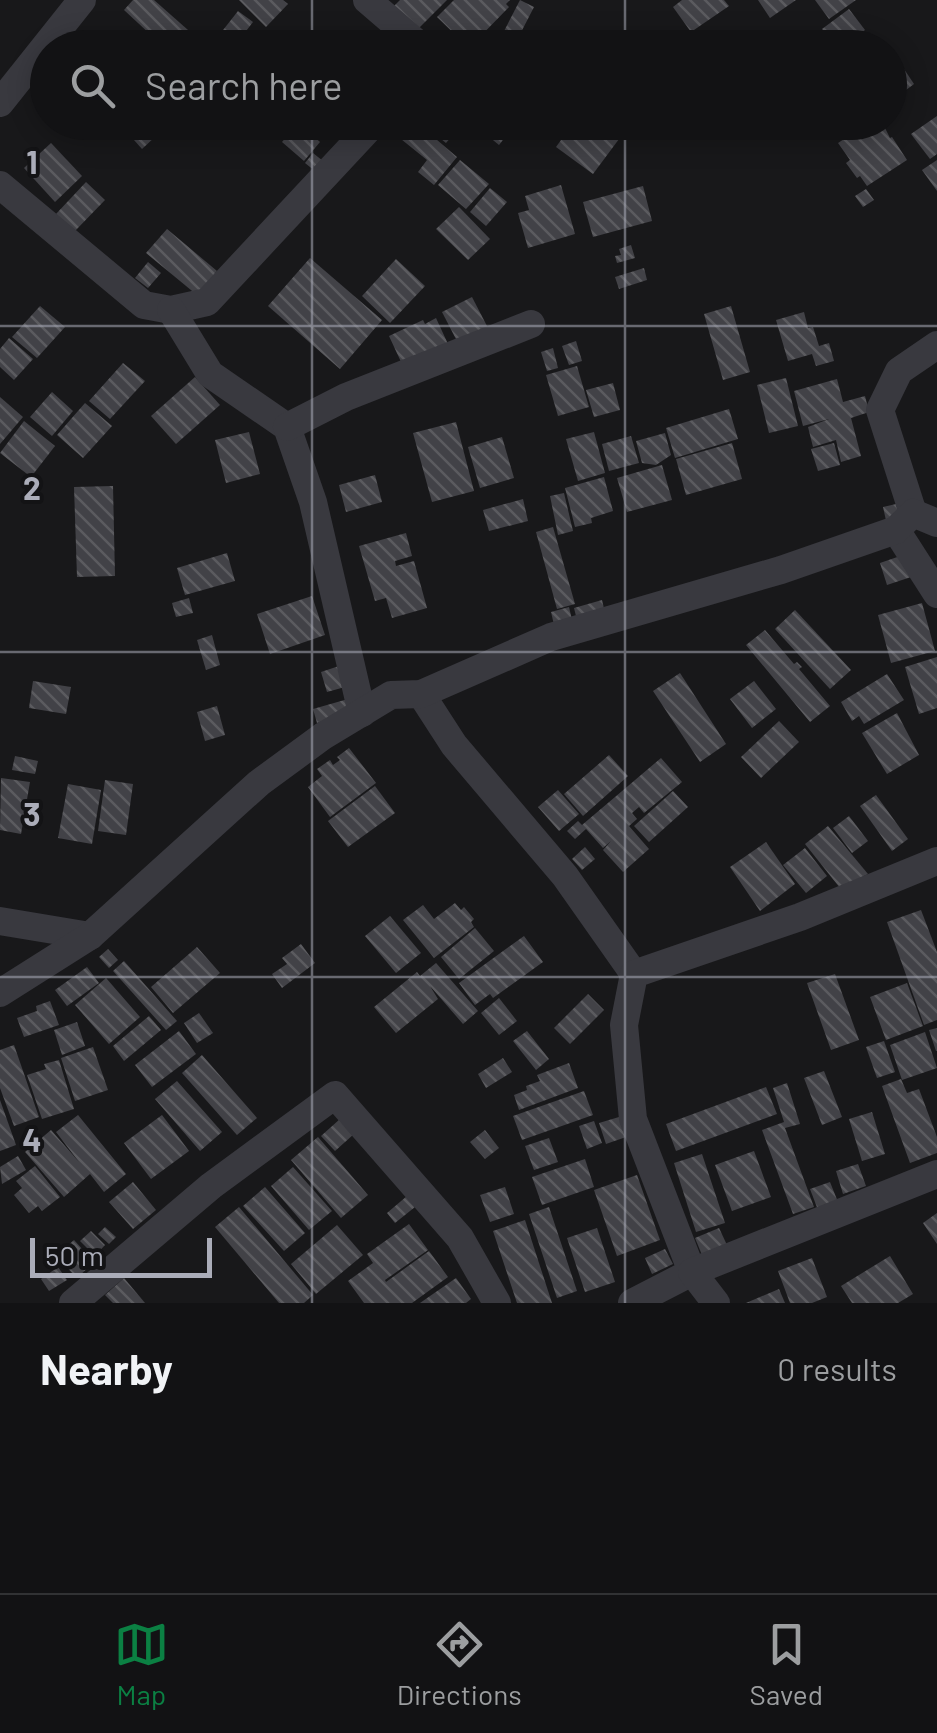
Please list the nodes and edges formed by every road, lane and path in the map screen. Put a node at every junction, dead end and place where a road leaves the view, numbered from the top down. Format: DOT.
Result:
graph roads {
  1 [pos="82,0"];
  2 [pos="367,0"];
  3 [pos="58,30"];
  4 [pos="402,30"];
  5 [pos="30,65"];
  6 [pos="0,103"];
  7 [pos="358,140"];
  8 [pos="0,185"];
  9 [pos="172,310"];
  10 [pos="531,324"];
  11 [pos="937,344"];
  12 [pos="288,426"];
  13 [pos="916,522"];
  14 [pos="937,594"];
  15 [pos="421,694"];
  16 [pos="362,713"];
  17 [pos="937,860"];
  18 [pos="0,922"];
  19 [pos="90,936"];
  20 [pos="634,974"];
  21 [pos="0,994"];
  22 [pos="937,1174"];
  23 [pos="692,1272"];
  24 [pos="73,1303"];
  25 [pos="497,1303"];
  26 [pos="632,1303"];
  27 [pos="716,1303"];
  1 -- 3 [label="street"];
  2 -- 4 [label="street"];
  5 -- 6 [label="street"];
  7 -- 9 [label="street"];
  8 -- 9 [label="street"];
  9 -- 12 [label="street"];
  10 -- 12 [label="street"];
  11 -- 13 [label="street"];
  12 -- 16 [label="street"];
  13 -- 14 [label="street"];
  13 -- 15 [label="street"];
  15 -- 16 [label="street"];
  15 -- 20 [label="street"];
  16 -- 19 [label="street"];
  17 -- 20 [label="street"];
  18 -- 19 [label="street"];
  19 -- 21 [label="street"];
  20 -- 23 [label="street"];
  22 -- 23 [label="street"];
  23 -- 26 [label="street"];
  23 -- 27 [label="street"];
  24 -- 25 [label="street"];
}
